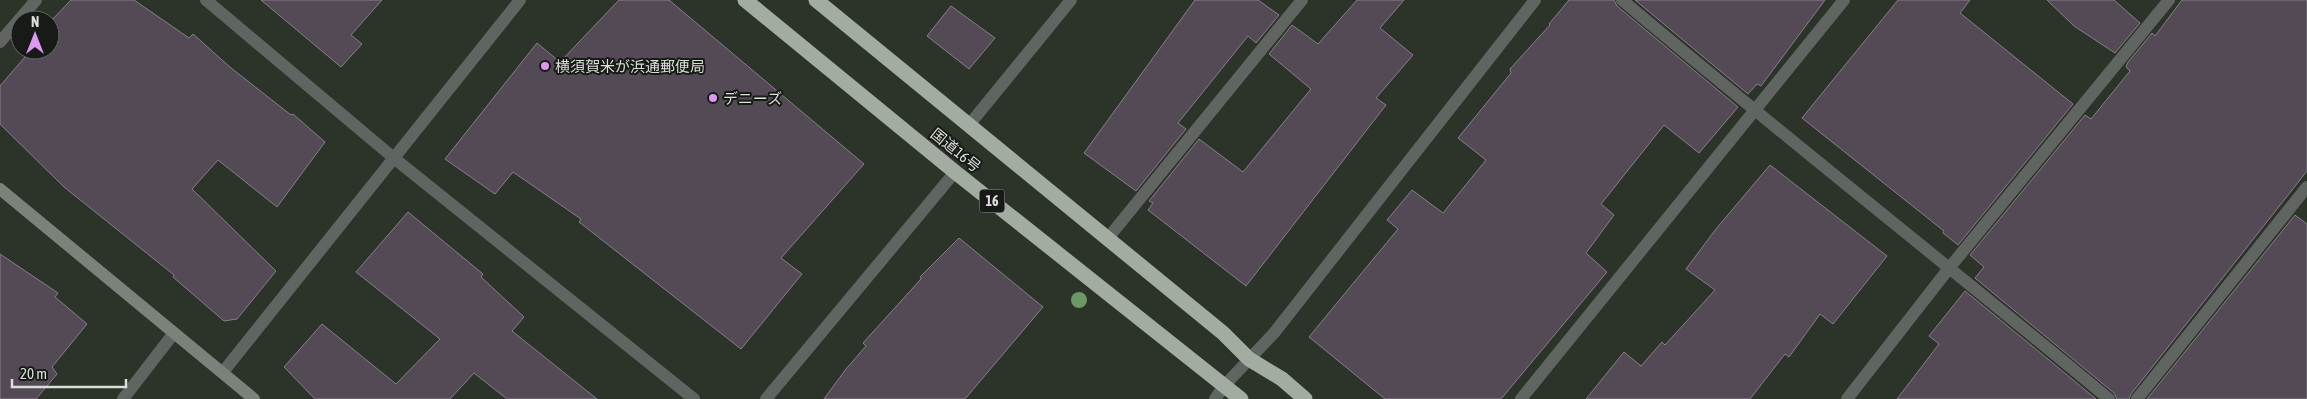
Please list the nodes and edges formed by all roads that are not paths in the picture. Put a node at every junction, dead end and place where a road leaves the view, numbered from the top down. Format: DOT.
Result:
graph roads {
  1 [pos="36,0"];
  2 [pos="206,0"];
  3 [pos="520,0"];
  4 [pos="745,0"];
  5 [pos="816,0"];
  6 [pos="1071,0"];
  7 [pos="1302,0"];
  8 [pos="1535,0"];
  9 [pos="1622,0"];
  10 [pos="1844,0"];
  11 [pos="2169,0"];
  12 [pos="0,42"];
  13 [pos="1755,112"];
  14 [pos="969,125"];
  15 [pos="394,159"];
  16 [pos="955,172"];
  17 [pos="2307,187"];
  18 [pos="0,189"];
  19 [pos="1108,238"];
  20 [pos="1950,267"];
  21 [pos="174,332"];
  22 [pos="1249,358"];
  23 [pos="223,372"];
  24 [pos="1220,393"];
  25 [pos="123,399"];
  26 [pos="254,399"];
  27 [pos="694,399"];
  28 [pos="766,399"];
  29 [pos="1241,399"];
  30 [pos="1305,399"];
  31 [pos="1521,399"];
  32 [pos="1847,399"];
  33 [pos="2109,399"];
  34 [pos="2137,399"];
  1 -- 12 [label="street"];
  2 -- 15 [label="street"];
  3 -- 15 [label="street"];
  4 -- 16 [label="highway, 国道16号 / 16"];
  5 -- 14 [label="highway, 国道16号"];
  6 -- 14 [label="street"];
  7 -- 19 [label="street"];
  8 -- 22 [label="street"];
  9 -- 13 [label="street"];
  10 -- 13 [label="street"];
  11 -- 20 [label="street"];
  13 -- 20 [label="street"];
  13 -- 31 [label="street"];
  14 -- 19 [label="highway, 国道16号"];
  15 -- 23 [label="street"];
  15 -- 27 [label="street"];
  16 -- 24 [label="highway, 国道16号 / 16"];
  16 -- 28 [label="street"];
  17 -- 34 [label="street"];
  18 -- 21 [label="street"];
  19 -- 22 [label="highway, 国道16号"];
  20 -- 32 [label="street"];
  20 -- 33 [label="street"];
  21 -- 23 [label="street"];
  21 -- 25 [label="street"];
  22 -- 24 [label="street"];
  22 -- 30 [label="highway, 国道16号"];
  23 -- 26 [label="street"];
  24 -- 29 [label="highway, 国道16号 / 16"];
}
